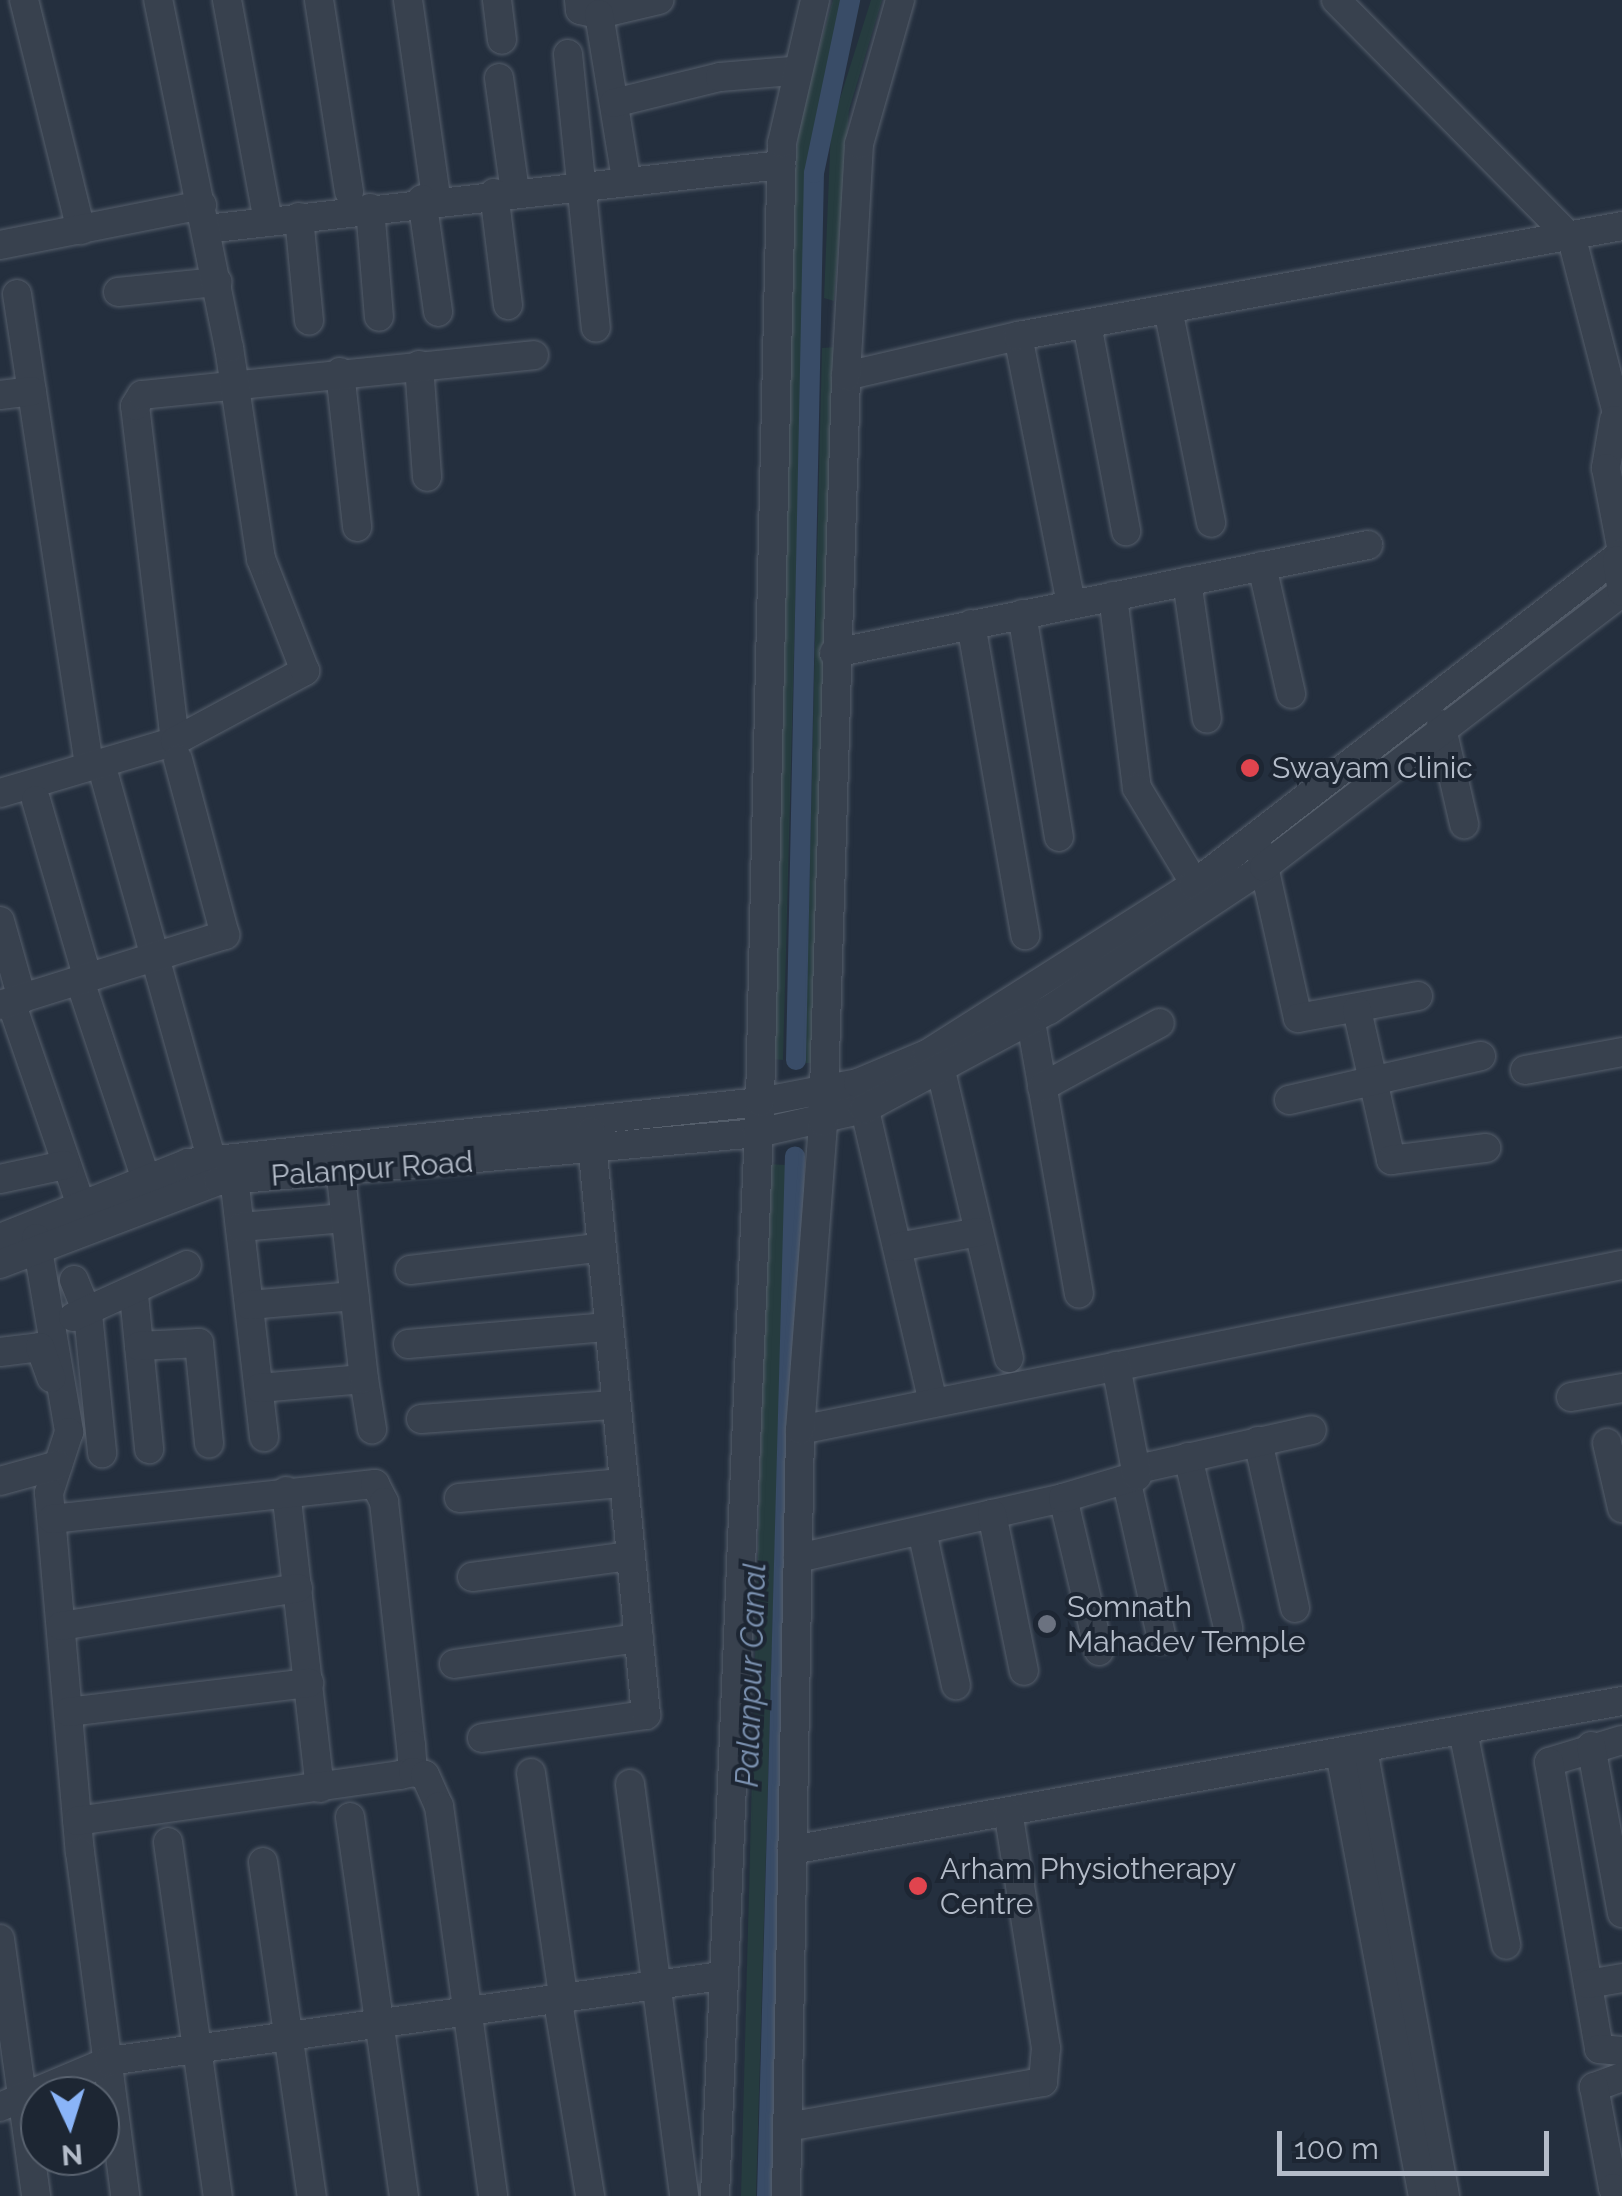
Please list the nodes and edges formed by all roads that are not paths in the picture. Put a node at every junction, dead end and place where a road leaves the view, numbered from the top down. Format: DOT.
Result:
graph roads {
  1 [pos="24,0"];
  2 [pos="158,0"];
  3 [pos="227,0"];
  4 [pos="319,0"];
  5 [pos="408,0"];
  6 [pos="497,0"];
  7 [pos="659,0"];
  8 [pos="815,0"];
  9 [pos="900,0"];
  10 [pos="1336,0"];
  11 [pos="589,7"];
  12 [pos="502,40"];
  13 [pos="568,54"];
  14 [pos="792,71"];
  15 [pos="499,78"];
  16 [pos="614,103"];
  17 [pos="781,164"];
  18 [pos="626,178"];
  19 [pos="579,184"];
  20 [pos="504,193"];
  21 [pos="429,195"];
  22 [pos="360,200"];
  23 [pos="204,217"];
  24 [pos="298,218"];
  25 [pos="268,221"];
  26 [pos="1622,226"];
  27 [pos="81,230"];
  28 [pos="1572,239"];
  29 [pos="0,245"];
  30 [pos="216,282"];
  31 [pos="118,292"];
  32 [pos="17,294"];
  33 [pos="508,305"];
  34 [pos="1168,310"];
  35 [pos="438,312"];
  36 [pos="379,318"];
  37 [pos="309,322"];
  38 [pos="1087,324"];
  39 [pos="596,328"];
  40 [pos="1018,336"];
  41 [pos="534,355"];
  42 [pos="419,366"];
  43 [pos="340,372"];
  44 [pos="846,376"];
  45 [pos="234,381"];
  46 [pos="32,391"];
  47 [pos="0,395"];
  48 [pos="1618,427"];
  49 [pos="427,476"];
  50 [pos="1212,523"];
  51 [pos="357,526"];
  52 [pos="1126,532"];
  53 [pos="1368,545"];
  54 [pos="1620,555"];
  55 [pos="1262,566"];
  56 [pos="1187,581"];
  57 [pos="1622,592"];
  58 [pos="1113,596"];
  59 [pos="1071,604"];
  60 [pos="1022,614"];
  61 [pos="971,624"];
  62 [pos="834,653"];
  63 [pos="1291,694"];
  64 [pos="1451,705"];
  65 [pos="1207,718"];
  66 [pos="176,750"];
  67 [pos="97,772"];
  68 [pos="1352,780"];
  69 [pos="0,793"];
  70 [pos="36,800"];
  71 [pos="1464,824"];
  72 [pos="1058,836"];
  73 [pos="1257,838"];
  74 [pos="1264,867"];
  75 [pos="1201,896"];
  76 [pos="0,921"];
  77 [pos="1024,934"];
  78 [pos="156,959"];
  79 [pos="84,980"];
  80 [pos="1418,996"];
  81 [pos="11,1002"];
  82 [pos="1028,1007"];
  83 [pos="1357,1010"];
  84 [pos="1160,1023"];
  85 [pos="1622,1052"];
  86 [pos="1481,1056"];
  87 [pos="1526,1070"];
  88 [pos="940,1071"];
  89 [pos="1371,1080"];
  90 [pos="1042,1087"];
  91 [pos="824,1092"];
  92 [pos="861,1096"];
  93 [pos="1289,1100"];
  94 [pos="760,1102"];
  95 [pos="823,1122"];
  96 [pos="758,1133"];
  97 [pos="592,1137"];
  98 [pos="1486,1148"];
  99 [pos="339,1160"];
  100 [pos="66,1165"];
  101 [pos="224,1168"];
  102 [pos="145,1176"];
  103 [pos="0,1179"];
  104 [pos="346,1218"];
  105 [pos="86,1221"];
  106 [pos="240,1227"];
  107 [pos="979,1232"];
  108 [pos="0,1238"];
  109 [pos="36,1240"];
  110 [pos="898,1247"];
  111 [pos="596,1248"];
  112 [pos="0,1264"];
  113 [pos="1622,1264"];
  114 [pos="187,1265"];
  115 [pos="410,1270"];
  116 [pos="74,1280"];
  117 [pos="134,1294"];
  118 [pos="1079,1294"];
  119 [pos="355,1296"];
  120 [pos="250,1305"];
  121 [pos="88,1314"];
  122 [pos="52,1321"];
  123 [pos="605,1327"];
  124 [pos="408,1344"];
  125 [pos="139,1346"];
  126 [pos="0,1352"];
  127 [pos="1008,1358"];
  128 [pos="1116,1366"];
  129 [pos="364,1379"];
  130 [pos="259,1388"];
  131 [pos="1622,1388"];
  132 [pos="1571,1397"];
  133 [pos="933,1403"];
  134 [pos="613,1404"];
  135 [pos="58,1413"];
  136 [pos="421,1418"];
  137 [pos="372,1429"];
  138 [pos="800,1430"];
  139 [pos="1312,1430"];
  140 [pos="264,1437"];
  141 [pos="1258,1442"];
  142 [pos="1607,1443"];
  143 [pos="209,1444"];
  144 [pos="149,1450"];
  145 [pos="102,1453"];
  146 [pos="1188,1457"];
  147 [pos="58,1466"];
  148 [pos="1132,1476"];
  149 [pos="0,1482"];
  150 [pos="622,1482"];
  151 [pos="286,1491"];
  152 [pos="460,1498"];
  153 [pos="1064,1498"];
  154 [pos="1622,1508"];
  155 [pos="992,1514"];
  156 [pos="52,1520"];
  157 [pos="922,1530"];
  158 [pos="629,1556"];
  159 [pos="798,1558"];
  160 [pos="472,1578"];
  161 [pos="298,1588"];
  162 [pos="1295,1608"];
  163 [pos="60,1626"];
  164 [pos="1228,1628"];
  165 [pos="638,1638"];
  166 [pos="1162,1639"];
  167 [pos="1099,1651"];
  168 [pos="454,1664"];
  169 [pos="1024,1672"];
  170 [pos="308,1683"];
  171 [pos="956,1685"];
  172 [pos="1622,1701"];
  173 [pos="68,1712"];
  174 [pos="1463,1731"];
  175 [pos="482,1738"];
  176 [pos="1622,1740"];
  177 [pos="1591,1746"];
  178 [pos="1352,1751"];
  179 [pos="413,1772"];
  180 [pos="531,1773"];
  181 [pos="630,1784"];
  182 [pos="320,1788"];
  183 [pos="1008,1812"];
  184 [pos="350,1817"];
  185 [pos="77,1820"];
  186 [pos="1614,1824"];
  187 [pos="1560,1834"];
  188 [pos="168,1842"];
  189 [pos="792,1850"];
  190 [pos="263,1862"];
  191 [pos="1622,1914"];
  192 [pos="0,1940"];
  193 [pos="1506,1945"];
  194 [pos="720,1976"];
  195 [pos="1622,1978"];
  196 [pos="1588,1984"];
  197 [pos="656,1991"];
  198 [pos="560,2002"];
  199 [pos="473,2011"];
  200 [pos="380,2027"];
  201 [pos="290,2040"];
  202 [pos="1622,2051"];
  203 [pos="195,2052"];
  204 [pos="1409,2058"];
  205 [pos="109,2061"];
  206 [pos="1622,2076"];
  207 [pos="9,2105"];
  208 [pos="787,2127"];
  209 [pos="1613,2140"];
  210 [pos="1622,2192"];
  211 [pos="36,2196"];
  212 [pos="125,2196"];
  213 [pos="218,2196"];
  214 [pos="312,2196"];
  215 [pos="404,2196"];
  216 [pos="493,2196"];
  217 [pos="590,2196"];
  218 [pos="684,2196"];
  219 [pos="715,2196"];
  220 [pos="786,2196"];
  221 [pos="1424,2196"];
  222 [pos="1445,2196"];
  1 -- 27 [label="street"];
  2 -- 23 [label="street"];
  3 -- 25 [label="street"];
  4 -- 22 [label="street"];
  5 -- 21 [label="street"];
  6 -- 12 [label="street"];
  7 -- 11 [label="street"];
  8 -- 14 [label="street"];
  9 -- 44 [label="street"];
  10 -- 28 [label="street"];
  11 -- 16 [label="street"];
  13 -- 19 [label="street"];
  14 -- 16 [label="street"];
  14 -- 17 [label="street"];
  15 -- 20 [label="street"];
  16 -- 18 [label="street"];
  17 -- 18 [label="street"];
  17 -- 94 [label="street"];
  18 -- 19 [label="street"];
  19 -- 20 [label="street"];
  19 -- 39 [label="street"];
  20 -- 21 [label="street"];
  20 -- 33 [label="street"];
  21 -- 22 [label="street"];
  21 -- 35 [label="street"];
  22 -- 24 [label="street"];
  22 -- 36 [label="street"];
  23 -- 25 [label="street"];
  23 -- 27 [label="street"];
  23 -- 30 [label="street"];
  24 -- 25 [label="street"];
  24 -- 37 [label="street"];
  26 -- 28 [label="street"];
  27 -- 29 [label="street"];
  28 -- 34 [label="street"];
  28 -- 48 [label="street"];
  30 -- 31 [label="street"];
  30 -- 45 [label="street"];
  32 -- 46 [label="street"];
  34 -- 38 [label="street"];
  34 -- 50 [label="street"];
  38 -- 40 [label="street"];
  38 -- 52 [label="street"];
  40 -- 44 [label="street"];
  40 -- 59 [label="street"];
  41 -- 42 [label="street"];
  42 -- 43 [label="street"];
  42 -- 49 [label="street"];
  43 -- 45 [label="street"];
  43 -- 51 [label="street"];
  44 -- 62 [label="street"];
  45 -- 66 [label="street"];
  45 -- 66 [label="street"];
  46 -- 47 [label="street"];
  46 -- 67 [label="street"];
  48 -- 54 [label="street"];
  53 -- 55 [label="street"];
  54 -- 57 [label="street"];
  54 -- 64 [label="street"];
  55 -- 56 [label="street"];
  55 -- 63 [label="street"];
  56 -- 58 [label="street"];
  56 -- 65 [label="street"];
  57 -- 64 [label="street"];
  58 -- 59 [label="street"];
  58 -- 75 [label="street"];
  59 -- 60 [label="street"];
  60 -- 61 [label="street"];
  60 -- 72 [label="street"];
  61 -- 62 [label="street"];
  61 -- 77 [label="street"];
  62 -- 91 [label="street"];
  64 -- 68 [label="street"];
  64 -- 68 [label="street"];
  64 -- 71 [label="street"];
  66 -- 67 [label="street"];
  66 -- 78 [label="street"];
  67 -- 69 [label="street"];
  67 -- 78 [label="street"];
  68 -- 73 [label="street"];
  68 -- 74 [label="street"];
  70 -- 79 [label="street"];
  73 -- 74 [label="street"];
  73 -- 75 [label="street"];
  74 -- 75 [label="street"];
  74 -- 83 [label="street"];
  75 -- 82 [label="street"];
  76 -- 81 [label="street"];
  78 -- 79 [label="street"];
  78 -- 101 [label="street"];
  79 -- 81 [label="street"];
  79 -- 102 [label="street"];
  80 -- 83 [label="street"];
  81 -- 100 [label="street"];
  82 -- 88 [label="street"];
  82 -- 90 [label="street"];
  82 -- 92 [label="street"];
  83 -- 89 [label="street"];
  84 -- 90 [label="street"];
  85 -- 87 [label="street"];
  86 -- 89 [label="street"];
  88 -- 92 [label="street"];
  88 -- 107 [label="street"];
  89 -- 93 [label="street"];
  89 -- 98 [label="street"];
  90 -- 118 [label="street"];
  91 -- 92 [label="street"];
  91 -- 94 [label="street"];
  91 -- 95 [label="street"];
  92 -- 95 [label="street, Palanpur Road"];
  92 -- 110 [label="street"];
  94 -- 96 [label="street"];
  94 -- 97 [label="street"];
  95 -- 96 [label="street, Palanpur Road"];
  95 -- 138 [label="street"];
  96 -- 97 [label="street, Palanpur Road"];
  96 -- 194 [label="street"];
  97 -- 99 [label="street, Palanpur Road"];
  97 -- 111 [label="street"];
  99 -- 101 [label="street, Palanpur Road"];
  99 -- 104 [label="street"];
  100 -- 103 [label="street"];
  100 -- 105 [label="street"];
  101 -- 102 [label="street"];
  101 -- 105 [label="street, Palanpur Road"];
  101 -- 106 [label="street"];
  102 -- 105 [label="street"];
  104 -- 106 [label="street"];
  104 -- 119 [label="street"];
  105 -- 109 [label="street, Palanpur Road"];
  106 -- 120 [label="street"];
  107 -- 110 [label="street"];
  107 -- 127 [label="street"];
  108 -- 109 [label="street"];
  109 -- 112 [label="street, Palanpur Road"];
  109 -- 122 [label="street"];
  110 -- 133 [label="street"];
  111 -- 115 [label="street"];
  111 -- 123 [label="street"];
  113 -- 128 [label="street"];
  114 -- 117 [label="street"];
  116 -- 121 [label="street"];
  117 -- 121 [label="street"];
  117 -- 125 [label="street"];
  119 -- 120 [label="street"];
  119 -- 129 [label="street"];
  120 -- 130 [label="street"];
  121 -- 122 [label="street"];
  121 -- 145 [label="street"];
  122 -- 147 [label="street"];
  123 -- 124 [label="street"];
  123 -- 134 [label="street"];
  125 -- 143 [label="street"];
  125 -- 144 [label="street"];
  126 -- 135 [label="street"];
  128 -- 133 [label="street"];
  128 -- 148 [label="street"];
  129 -- 130 [label="street"];
  129 -- 137 [label="street"];
  130 -- 140 [label="street"];
  131 -- 132 [label="street"];
  133 -- 138 [label="street"];
  134 -- 136 [label="street"];
  134 -- 150 [label="street"];
  138 -- 159 [label="street"];
  139 -- 141 [label="street"];
  141 -- 146 [label="street"];
  141 -- 162 [label="street"];
  142 -- 154 [label="street"];
  146 -- 148 [label="street"];
  146 -- 164 [label="street"];
  147 -- 149 [label="street"];
  147 -- 156 [label="street"];
  148 -- 153 [label="street"];
  148 -- 166 [label="street"];
  150 -- 152 [label="street"];
  150 -- 158 [label="street"];
  151 -- 156 [label="street"];
  151 -- 161 [label="street"];
  151 -- 179 [label="street"];
  153 -- 155 [label="street"];
  153 -- 167 [label="street"];
  155 -- 157 [label="street"];
  155 -- 169 [label="street"];
  156 -- 163 [label="street"];
  157 -- 159 [label="street"];
  157 -- 171 [label="street"];
  158 -- 160 [label="street"];
  158 -- 165 [label="street"];
  159 -- 189 [label="street"];
  161 -- 163 [label="street"];
  161 -- 170 [label="street"];
  163 -- 173 [label="street"];
  165 -- 168 [label="street"];
  165 -- 175 [label="street"];
  170 -- 173 [label="street"];
  170 -- 182 [label="street"];
  172 -- 174 [label="street"];
  173 -- 185 [label="street"];
  174 -- 178 [label="street"];
  174 -- 193 [label="street"];
  176 -- 177 [label="street"];
  177 -- 186 [label="street"];
  177 -- 187 [label="street"];
  178 -- 183 [label="street"];
  178 -- 204 [label="street"];
  179 -- 182 [label="street"];
  179 -- 199 [label="street"];
  180 -- 198 [label="street"];
  181 -- 197 [label="street"];
  182 -- 185 [label="street"];
  183 -- 189 [label="street"];
  183 -- 208 [label="street"];
  184 -- 200 [label="street"];
  185 -- 205 [label="street"];
  186 -- 187 [label="street"];
  186 -- 191 [label="street"];
  187 -- 196 [label="street"];
  188 -- 203 [label="street"];
  189 -- 208 [label="street"];
  190 -- 201 [label="street"];
  192 -- 207 [label="street"];
  194 -- 197 [label="street"];
  194 -- 219 [label="street"];
  195 -- 196 [label="street"];
  196 -- 202 [label="street"];
  197 -- 198 [label="street"];
  197 -- 218 [label="street"];
  198 -- 199 [label="street"];
  198 -- 217 [label="street"];
  199 -- 200 [label="street"];
  199 -- 216 [label="street"];
  200 -- 201 [label="street"];
  200 -- 215 [label="street"];
  201 -- 203 [label="street"];
  201 -- 214 [label="street"];
  203 -- 205 [label="street"];
  203 -- 213 [label="street"];
  204 -- 221 [label="street"];
  204 -- 222 [label="street"];
  205 -- 207 [label="street"];
  205 -- 212 [label="street"];
  206 -- 209 [label="street"];
  207 -- 211 [label="street"];
  208 -- 220 [label="street"];
  209 -- 210 [label="street"];
}
